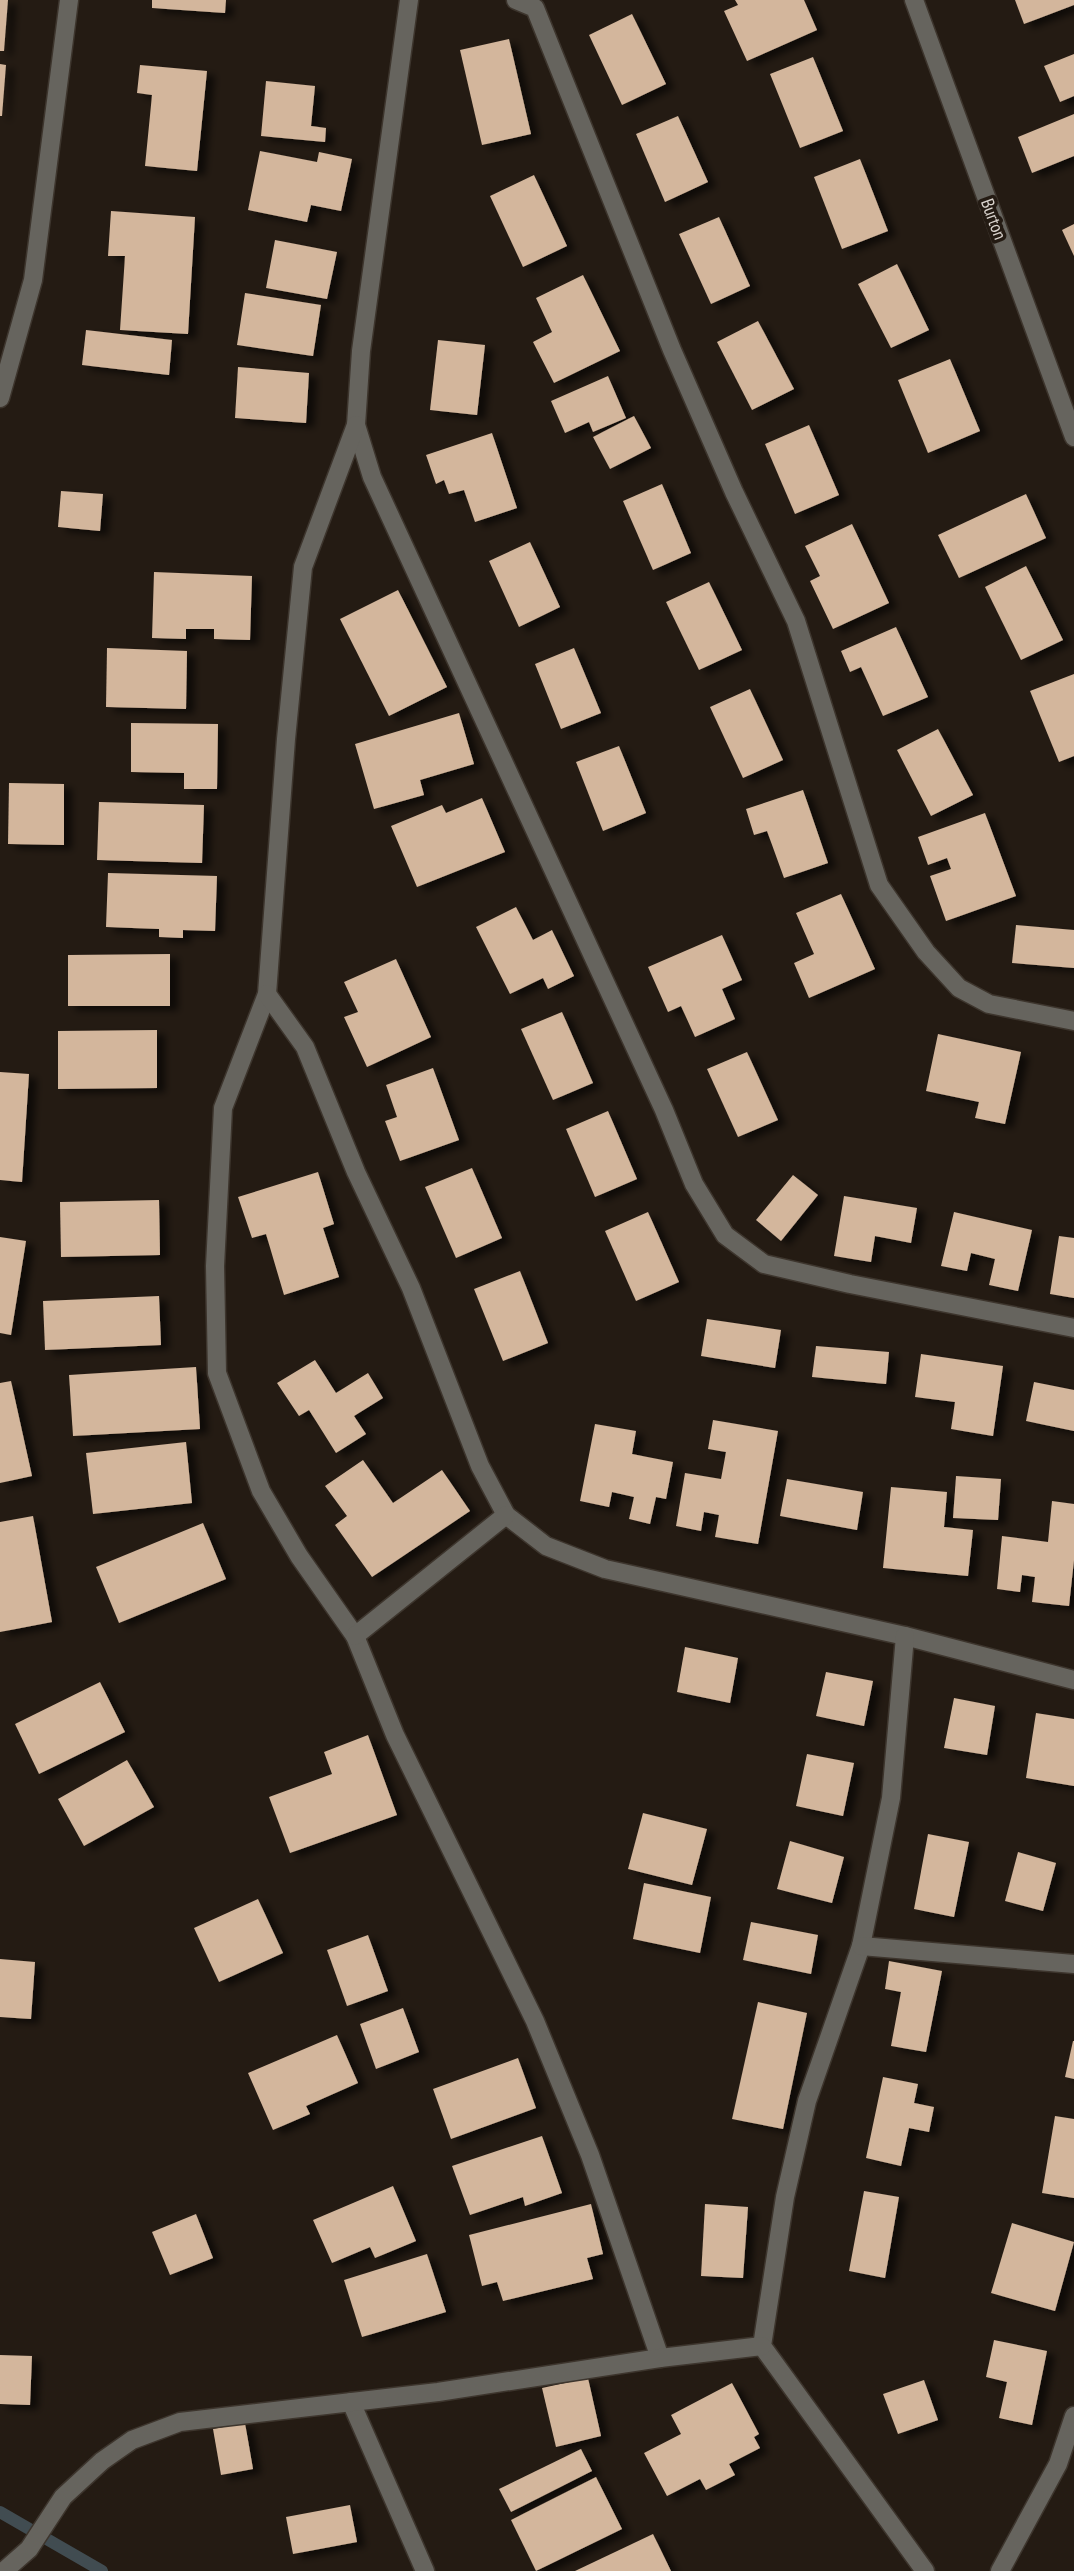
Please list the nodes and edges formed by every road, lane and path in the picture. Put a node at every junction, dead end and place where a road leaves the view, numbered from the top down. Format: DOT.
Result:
graph roads {
  1 [pos="69,0"];
  2 [pos="409,0"];
  3 [pos="516,0"];
  4 [pos="914,0"];
  5 [pos="0,398"];
  6 [pos="356,425"];
  7 [pos="1074,437"];
  8 [pos="267,994"];
  9 [pos="1074,1021"];
  10 [pos="1074,1328"];
  11 [pos="506,1515"];
  12 [pos="355,1636"];
  13 [pos="905,1636"];
  14 [pos="1074,1679"];
  15 [pos="861,1945"];
  16 [pos="1074,1964"];
  17 [pos="762,2346"];
  18 [pos="660,2358"];
  19 [pos="351,2402"];
  20 [pos="1074,2416"];
  21 [pos="4,2571"];
  22 [pos="425,2571"];
  23 [pos="925,2571"];
  24 [pos="1000,2571"];
  1 -- 5 [label="street"];
  2 -- 6 [label="street"];
  3 -- 9 [label="street"];
  4 -- 7 [label="street, Burton"];
  6 -- 8 [label="street"];
  6 -- 10 [label="street"];
  8 -- 11 [label="street"];
  8 -- 12 [label="street"];
  11 -- 12 [label="street"];
  11 -- 13 [label="street"];
  12 -- 18 [label="street"];
  13 -- 14 [label="street"];
  13 -- 15 [label="street"];
  15 -- 16 [label="street"];
  15 -- 17 [label="street"];
  17 -- 18 [label="street"];
  17 -- 23 [label="street"];
  18 -- 19 [label="street"];
  19 -- 21 [label="street"];
  19 -- 22 [label="street"];
  20 -- 24 [label="street"];
}
